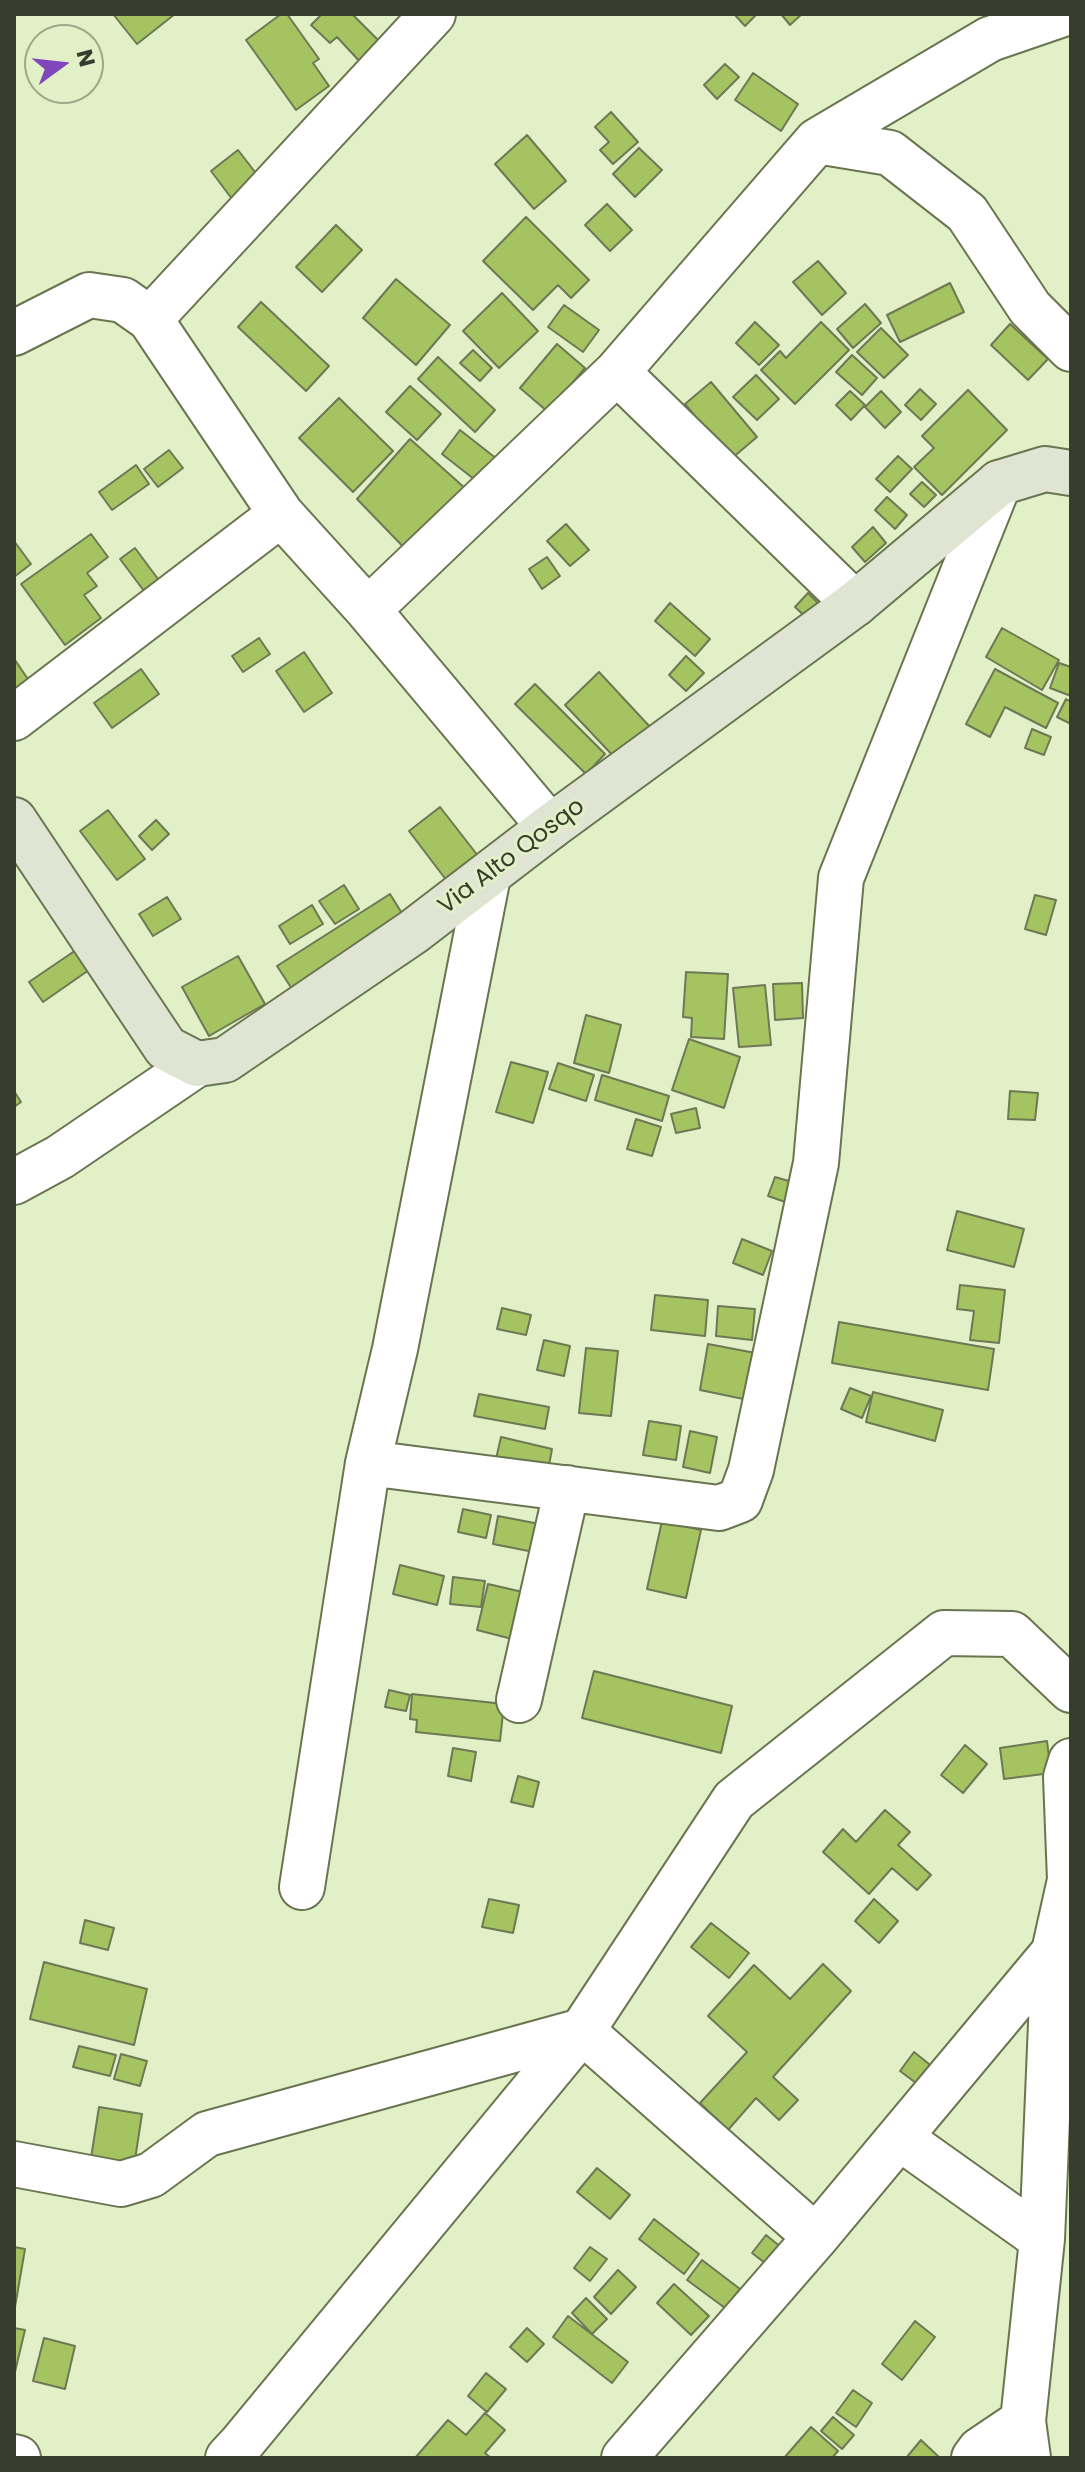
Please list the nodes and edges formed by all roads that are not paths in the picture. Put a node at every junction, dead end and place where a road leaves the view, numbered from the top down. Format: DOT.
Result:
graph roads {
  1 [pos="433,14"];
  2 [pos="1063,14"];
  3 [pos="817,141"];
  4 [pos="150,319"];
  5 [pos="14,333"];
  6 [pos="1071,349"];
  7 [pos="617,372"];
  8 [pos="1071,473"];
  9 [pos="999,483"];
  10 [pos="281,514"];
  11 [pos="855,604"];
  12 [pos="368,610"];
  13 [pos="14,718"];
  14 [pos="14,820"];
  15 [pos="550,827"];
  16 [pos="488,876"];
  17 [pos="197,1064"];
  18 [pos="14,1182"];
  19 [pos="368,1463"];
  20 [pos="567,1488"];
  21 [pos="1071,1690"];
  22 [pos="519,1700"];
  23 [pos="1071,1761"];
  24 [pos="302,1887"];
  25 [pos="1054,1952"];
  26 [pos="582,2031"];
  27 [pos="900,2138"];
  28 [pos="14,2164"];
  29 [pos="816,2237"];
  30 [pos="1042,2239"];
  31 [pos="1026,2440"];
  32 [pos="241,2453"];
  33 [pos="624,2458"];
  34 [pos="974,2458"];
  1 -- 4 [label="street"];
  2 -- 3 [label="street"];
  3 -- 6 [label="street"];
  3 -- 7 [label="street"];
  4 -- 5 [label="street"];
  4 -- 10 [label="street"];
  7 -- 11 [label="street"];
  7 -- 12 [label="street"];
  8 -- 9 [label="street, Via Alto Qosqo"];
  9 -- 11 [label="street, Via Alto Qosqo"];
  9 -- 20 [label="street"];
  10 -- 12 [label="street"];
  10 -- 13 [label="street"];
  11 -- 15 [label="street, Via Alto Qosqo"];
  12 -- 15 [label="street"];
  14 -- 17 [label="street"];
  15 -- 16 [label="street, Via Alto Qosqo"];
  16 -- 17 [label="street, Via Alto Qosqo"];
  16 -- 19 [label="street"];
  17 -- 18 [label="street"];
  19 -- 20 [label="street"];
  19 -- 24 [label="street"];
  20 -- 22 [label="street"];
  21 -- 26 [label="street"];
  23 -- 25 [label="street"];
  25 -- 27 [label="street"];
  25 -- 30 [label="street"];
  26 -- 28 [label="street"];
  26 -- 29 [label="street"];
  26 -- 32 [label="street"];
  27 -- 29 [label="street"];
  27 -- 30 [label="street"];
  29 -- 33 [label="street"];
  30 -- 31 [label="street"];
  31 -- 34 [label="street"];
}
